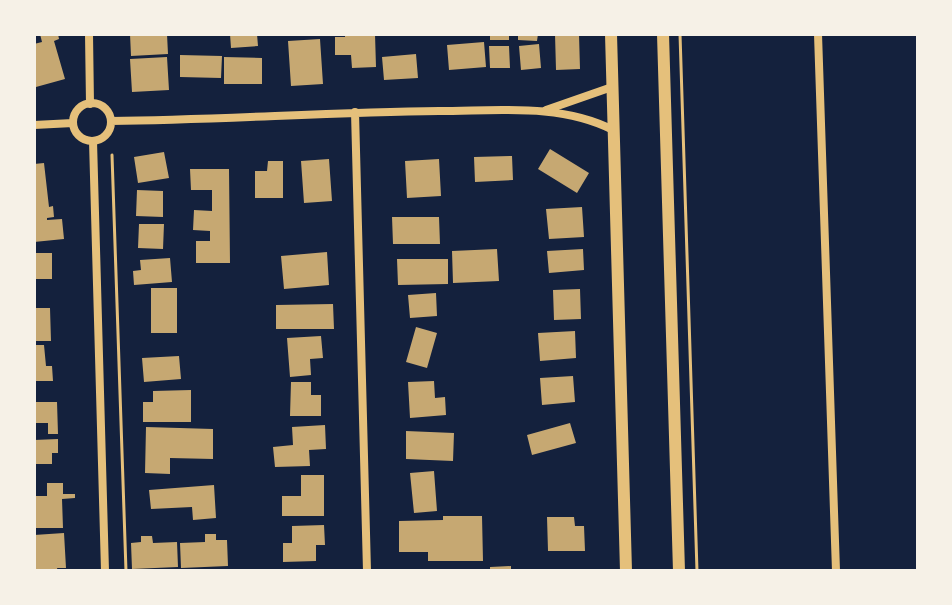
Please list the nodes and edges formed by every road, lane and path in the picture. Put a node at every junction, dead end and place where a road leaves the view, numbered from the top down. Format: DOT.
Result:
graph roads {
  1 [pos="89,34"];
  2 [pos="611,34"];
  3 [pos="663,34"];
  4 [pos="680,34"];
  5 [pos="818,34"];
  6 [pos="612,87"];
  7 [pos="90,104"];
  8 [pos="546,110"];
  9 [pos="355,112"];
  10 [pos="111,121"];
  11 [pos="73,123"];
  12 [pos="34,125"];
  13 [pos="613,130"];
  14 [pos="93,141"];
  15 [pos="112,155"];
  16 [pos="105,571"];
  17 [pos="126,571"];
  18 [pos="367,571"];
  19 [pos="626,571"];
  20 [pos="679,571"];
  21 [pos="697,571"];
  22 [pos="836,571"];
  1 -- 7 [label="street"];
  2 -- 6 [label="highway"];
  3 -- 20 [label="highway"];
  4 -- 21 [label="path"];
  5 -- 22 [label="street"];
  6 -- 8 [label="street"];
  6 -- 13 [label="highway"];
  7 -- 10 [label="street"];
  7 -- 11 [label="street"];
  8 -- 9 [label="street"];
  8 -- 13 [label="street"];
  9 -- 10 [label="street"];
  9 -- 18 [label="street"];
  10 -- 14 [label="street"];
  11 -- 12 [label="street"];
  11 -- 14 [label="street"];
  13 -- 19 [label="highway"];
  14 -- 16 [label="street"];
  15 -- 17 [label="path"];
}
